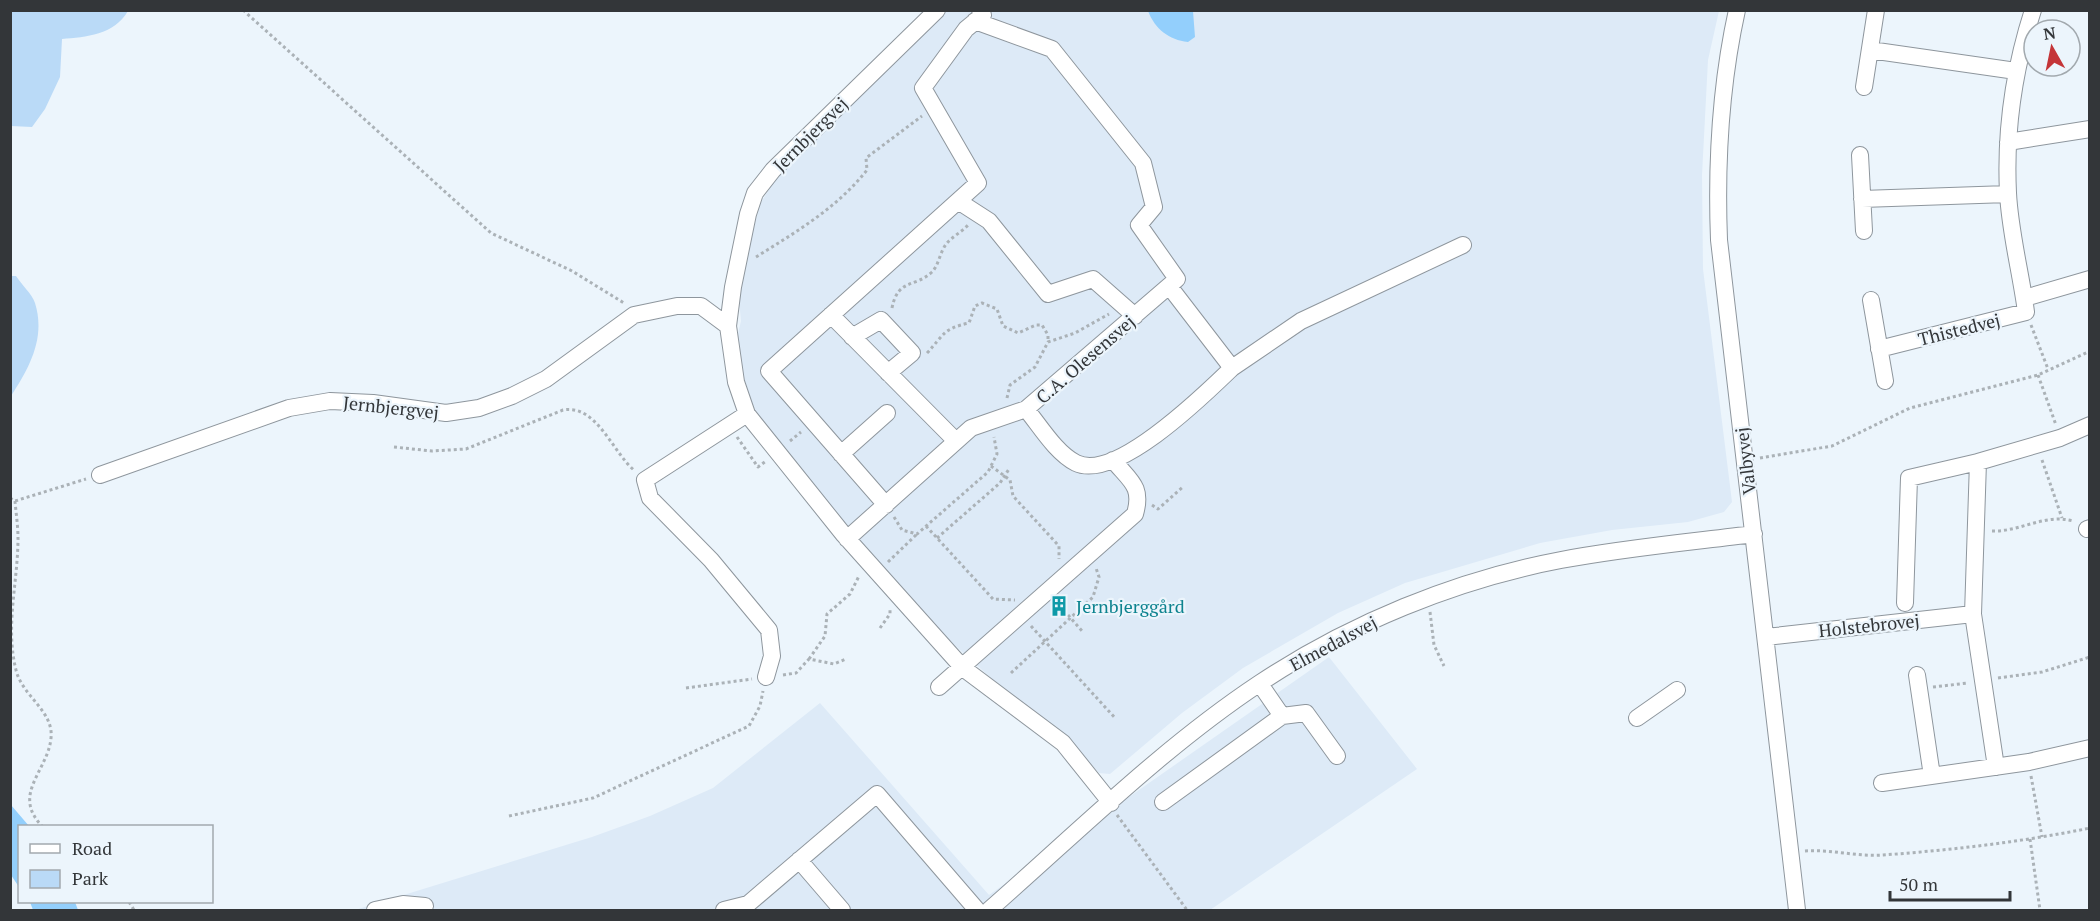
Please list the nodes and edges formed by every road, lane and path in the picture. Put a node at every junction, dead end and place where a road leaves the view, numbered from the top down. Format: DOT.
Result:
graph roads {
  1 [pos="243,10"];
  2 [pos="937,10"];
  3 [pos="1737,10"];
  4 [pos="1876,10"];
  5 [pos="2033,10"];
  6 [pos="978,16"];
  7 [pos="1870,50"];
  8 [pos="2016,71"];
  9 [pos="1864,87"];
  10 [pos="934,107"];
  11 [pos="2090,129"];
  12 [pos="2008,142"];
  13 [pos="1860,155"];
  14 [pos="2008,194"];
  15 [pos="1862,199"];
  16 [pos="958,201"];
  17 [pos="978,214"];
  18 [pos="1864,231"];
  19 [pos="1463,245"];
  20 [pos="737,269"];
  21 [pos="2090,279"];
  22 [pos="1173,282"];
  23 [pos="733,287"];
  24 [pos="1871,300"];
  25 [pos="1122,304"];
  26 [pos="2025,305"];
  27 [pos="701,306"];
  28 [pos="634,315"];
  29 [pos="831,315"];
  30 [pos="1135,316"];
  31 [pos="881,320"];
  32 [pos="728,326"];
  33 [pos="852,337"];
  34 [pos="1048,342"];
  35 [pos="1879,349"];
  36 [pos="2090,351"];
  37 [pos="912,353"];
  38 [pos="1232,368"];
  39 [pos="2048,370"];
  40 [pos="888,373"];
  41 [pos="2038,375"];
  42 [pos="1885,381"];
  43 [pos="1026,410"];
  44 [pos="887,413"];
  45 [pos="747,414"];
  46 [pos="1009,415"];
  47 [pos="991,421"];
  48 [pos="2090,425"];
  49 [pos="729,426"];
  50 [pos="2060,438"];
  51 [pos="956,441"];
  52 [pos="2038,445"];
  53 [pos="394,447"];
  54 [pos="841,454"];
  55 [pos="1113,460"];
  56 [pos="1745,460"];
  57 [pos="1978,462"];
  58 [pos="991,466"];
  59 [pos="758,467"];
  60 [pos="1010,469"];
  61 [pos="100,475"];
  62 [pos="1006,477"];
  63 [pos="645,480"];
  64 [pos="1184,486"];
  65 [pos="10,498"];
  66 [pos="15,501"];
  67 [pos="1138,503"];
  68 [pos="885,505"];
  69 [pos="2062,518"];
  70 [pos="927,526"];
  71 [pos="2088,529"];
  72 [pos="1976,531"];
  73 [pos="1754,534"];
  74 [pos="937,538"];
  75 [pos="847,539"];
  76 [pos="1089,555"];
  77 [pos="866,560"];
  78 [pos="1065,577"];
  79 [pos="1429,599"];
  80 [pos="1905,603"];
  81 [pos="1027,610"];
  82 [pos="1972,614"];
  83 [pos="1070,617"];
  84 [pos="1082,632"];
  85 [pos="1766,637"];
  86 [pos="1045,642"];
  87 [pos="2090,657"];
  88 [pos="809,659"];
  89 [pos="1444,666"];
  90 [pos="963,668"];
  91 [pos="1011,673"];
  92 [pos="766,678"];
  93 [pos="1983,681"];
  94 [pos="1919,682"];
  95 [pos="1260,684"];
  96 [pos="939,687"];
  97 [pos="1677,690"];
  98 [pos="1282,716"];
  99 [pos="1637,718"];
  100 [pos="1116,719"];
  101 [pos="2090,748"];
  102 [pos="1337,756"];
  103 [pos="2029,762"];
  104 [pos="1996,767"];
  105 [pos="1932,776"];
  106 [pos="1882,783"];
  107 [pos="1163,802"];
  108 [pos="1112,803"];
  109 [pos="509,816"];
  110 [pos="41,825"];
  111 [pos="2090,828"];
  112 [pos="2042,838"];
  113 [pos="2030,839"];
  114 [pos="1791,852"];
  115 [pos="799,860"];
  116 [pos="425,906"];
  117 [pos="375,910"];
  118 [pos="724,910"];
  119 [pos="842,910"];
  120 [pos="977,910"];
  121 [pos="988,910"];
  122 [pos="1187,910"];
  123 [pos="1797,910"];
  124 [pos="2040,910"];
  1 -- 28 [label="path"];
  2 -- 20 [label="street, Jernbjergvej"];
  3 -- 56 [label="street, Valbyvej"];
  4 -- 7 [label="street"];
  5 -- 8 [label="street"];
  6 -- 10 [label="street"];
  6 -- 22 [label="street"];
  7 -- 8 [label="street"];
  7 -- 9 [label="street"];
  8 -- 12 [label="street"];
  10 -- 16 [label="street"];
  10 -- 20 [label="path"];
  11 -- 12 [label="street"];
  12 -- 14 [label="street"];
  13 -- 15 [label="street"];
  14 -- 15 [label="street"];
  14 -- 26 [label="street"];
  15 -- 18 [label="street"];
  16 -- 17 [label="street"];
  16 -- 29 [label="street"];
  17 -- 25 [label="street"];
  17 -- 31 [label="path"];
  19 -- 38 [label="street"];
  20 -- 23 [label="street, Jernbjergvej"];
  21 -- 26 [label="street, Thistedvej"];
  22 -- 30 [label="street, C.A. Olesensvej"];
  22 -- 38 [label="street"];
  23 -- 27 [label="street, Jernbjergvej"];
  23 -- 32 [label="street, Jernbjergvej"];
  24 -- 35 [label="street"];
  25 -- 30 [label="street"];
  25 -- 34 [label="path"];
  26 -- 35 [label="street, Thistedvej"];
  26 -- 39 [label="path"];
  27 -- 28 [label="street, Jernbjergvej"];
  27 -- 32 [label="street"];
  28 -- 61 [label="street, Jernbjergvej"];
  29 -- 33 [label="street"];
  29 -- 54 [label="street"];
  30 -- 43 [label="street, C.A. Olesensvej"];
  31 -- 33 [label="street"];
  31 -- 37 [label="street"];
  32 -- 45 [label="street"];
  33 -- 40 [label="street"];
  34 -- 37 [label="path"];
  34 -- 46 [label="path"];
  35 -- 42 [label="street"];
  36 -- 39 [label="path"];
  37 -- 40 [label="street"];
  38 -- 55 [label="street"];
  39 -- 41 [label="path"];
  40 -- 51 [label="street"];
  41 -- 50 [label="path"];
  41 -- 56 [label="path"];
  43 -- 46 [label="street, C.A. Olesensvej"];
  43 -- 55 [label="street"];
  44 -- 54 [label="street"];
  45 -- 49 [label="street"];
  45 -- 75 [label="street"];
  46 -- 47 [label="street, C.A. Olesensvej"];
  47 -- 51 [label="street, C.A. Olesensvej"];
  47 -- 58 [label="path"];
  48 -- 50 [label="street, Holstebrovej"];
  49 -- 59 [label="path"];
  49 -- 63 [label="street"];
  50 -- 52 [label="street, Holstebrovej"];
  51 -- 68 [label="street, C.A. Olesensvej"];
  52 -- 57 [label="street, Holstebrovej"];
  52 -- 69 [label="path"];
  53 -- 63 [label="path"];
  54 -- 68 [label="street"];
  55 -- 67 [label="street"];
  56 -- 73 [label="street, Valbyvej"];
  57 -- 72 [label="street"];
  57 -- 80 [label="street, Holstebrovej"];
  58 -- 62 [label="path"];
  58 -- 70 [label="path"];
  60 -- 62 [label="path"];
  61 -- 66 [label="path"];
  62 -- 74 [label="path"];
  62 -- 78 [label="path"];
  63 -- 92 [label="street"];
  64 -- 67 [label="path"];
  65 -- 66 [label="path"];
  66 -- 110 [label="path"];
  67 -- 76 [label="street"];
  68 -- 70 [label="path"];
  68 -- 75 [label="street, C.A. Olesensvej"];
  69 -- 71 [label="path"];
  69 -- 72 [label="path"];
  70 -- 74 [label="path"];
  72 -- 82 [label="street"];
  73 -- 79 [label="street, Elmedalsvej"];
  73 -- 85 [label="street, Valbyvej"];
  74 -- 81 [label="path"];
  75 -- 77 [label="street"];
  76 -- 78 [label="street"];
  76 -- 83 [label="path"];
  77 -- 88 [label="path"];
  77 -- 90 [label="street"];
  78 -- 81 [label="street"];
  79 -- 89 [label="path"];
  79 -- 95 [label="street, Elmedalsvej"];
  81 -- 86 [label="path"];
  81 -- 90 [label="street"];
  82 -- 85 [label="street, Holstebrovej"];
  82 -- 93 [label="street"];
  83 -- 84 [label="path"];
  83 -- 86 [label="path"];
  85 -- 114 [label="street, Valbyvej"];
  86 -- 91 [label="path"];
  86 -- 100 [label="path"];
  87 -- 93 [label="path"];
  90 -- 96 [label="street"];
  90 -- 108 [label="street"];
  92 -- 109 [label="path"];
  93 -- 94 [label="path"];
  93 -- 104 [label="street"];
  94 -- 105 [label="street"];
  95 -- 98 [label="street"];
  95 -- 108 [label="street, Elmedalsvej"];
  97 -- 99 [label="street"];
  98 -- 102 [label="street"];
  98 -- 107 [label="street"];
  101 -- 103 [label="street"];
  103 -- 104 [label="street"];
  103 -- 112 [label="path"];
  104 -- 105 [label="street"];
  105 -- 106 [label="street"];
  108 -- 121 [label="street, Elmedalsvej"];
  108 -- 122 [label="path"];
  111 -- 112 [label="path"];
  112 -- 113 [label="path"];
  113 -- 114 [label="path"];
  113 -- 124 [label="path"];
  114 -- 123 [label="street, Valbyvej"];
  115 -- 118 [label="street"];
  115 -- 119 [label="street"];
  115 -- 120 [label="street"];
  116 -- 117 [label="street"];
}
